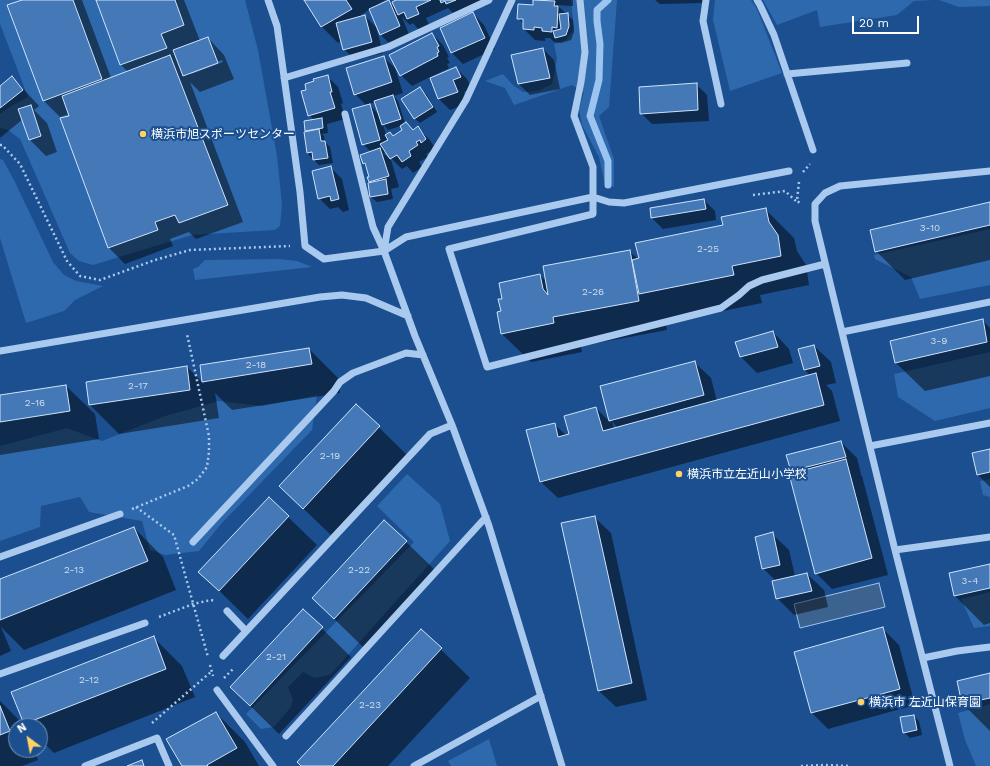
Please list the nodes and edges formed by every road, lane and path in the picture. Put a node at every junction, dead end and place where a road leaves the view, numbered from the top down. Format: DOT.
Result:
graph roads {
  1 [pos="268,0"];
  2 [pos="489,0"];
  3 [pos="512,0"];
  4 [pos="580,0"];
  5 [pos="706,0"];
  6 [pos="757,0"];
  7 [pos="907,63"];
  8 [pos="787,74"];
  9 [pos="284,78"];
  10 [pos="721,104"];
  11 [pos="345,114"];
  12 [pos="0,144"];
  13 [pos="813,150"];
  14 [pos="814,159"];
  15 [pos="789,171"];
  16 [pos="990,171"];
  17 [pos="803,173"];
  18 [pos="800,177"];
  19 [pos="753,195"];
  20 [pos="593,197"];
  21 [pos="305,246"];
  22 [pos="384,251"];
  23 [pos="826,264"];
  24 [pos="990,302"];
  25 [pos="408,316"];
  26 [pos="184,320"];
  27 [pos="842,332"];
  28 [pos="0,351"];
  29 [pos="423,355"];
  30 [pos="990,423"];
  31 [pos="452,425"];
  32 [pos="870,446"];
  33 [pos="136,507"];
  34 [pos="120,514"];
  35 [pos="486,517"];
  36 [pos="990,538"];
  37 [pos="193,542"];
  38 [pos="895,550"];
  39 [pos="0,557"];
  40 [pos="193,604"];
  41 [pos="227,611"];
  42 [pos="145,623"];
  43 [pos="246,631"];
  44 [pos="990,647"];
  45 [pos="223,656"];
  46 [pos="924,658"];
  47 [pos="212,672"];
  48 [pos="0,674"];
  49 [pos="217,690"];
  50 [pos="541,696"];
  51 [pos="286,736"];
  52 [pos="138,745"];
  53 [pos="85,766"];
  54 [pos="169,766"];
  55 [pos="273,766"];
  56 [pos="414,766"];
  57 [pos="562,766"];
  58 [pos="801,766"];
  59 [pos="851,766"];
  60 [pos="950,766"];
  1 -- 9 [label="street"];
  2 -- 9 [label="street"];
  3 -- 22 [label="street"];
  4 -- 20 [label="street"];
  5 -- 10 [label="street"];
  6 -- 8 [label="street"];
  7 -- 8 [label="street"];
  8 -- 13 [label="street"];
  9 -- 21 [label="street"];
  11 -- 22 [label="street"];
  12 -- 21 [label="path"];
  14 -- 17 [label="path"];
  15 -- 20 [label="street"];
  16 -- 23 [label="street"];
  18 -- 19 [label="path"];
  20 -- 22 [label="street"];
  20 -- 23 [label="street"];
  21 -- 22 [label="street"];
  22 -- 25 [label="street"];
  23 -- 27 [label="street"];
  24 -- 27 [label="street"];
  25 -- 26 [label="street"];
  25 -- 29 [label="street"];
  26 -- 28 [label="street"];
  26 -- 33 [label="path"];
  27 -- 32 [label="street"];
  29 -- 31 [label="street"];
  29 -- 37 [label="street"];
  30 -- 32 [label="street"];
  31 -- 35 [label="street"];
  31 -- 43 [label="street"];
  32 -- 38 [label="street"];
  33 -- 34 [label="path"];
  33 -- 40 [label="path"];
  34 -- 39 [label="street"];
  35 -- 50 [label="street"];
  35 -- 51 [label="street"];
  36 -- 38 [label="street"];
  38 -- 46 [label="street"];
  40 -- 41 [label="path"];
  40 -- 42 [label="path"];
  40 -- 47 [label="path"];
  41 -- 43 [label="street"];
  42 -- 48 [label="street"];
  43 -- 45 [label="street"];
  44 -- 46 [label="street"];
  46 -- 60 [label="street"];
  47 -- 49 [label="path"];
  47 -- 52 [label="path"];
  49 -- 55 [label="street"];
  50 -- 56 [label="street"];
  50 -- 57 [label="street"];
  52 -- 53 [label="street"];
  52 -- 54 [label="street"];
  58 -- 59 [label="path"];
}
